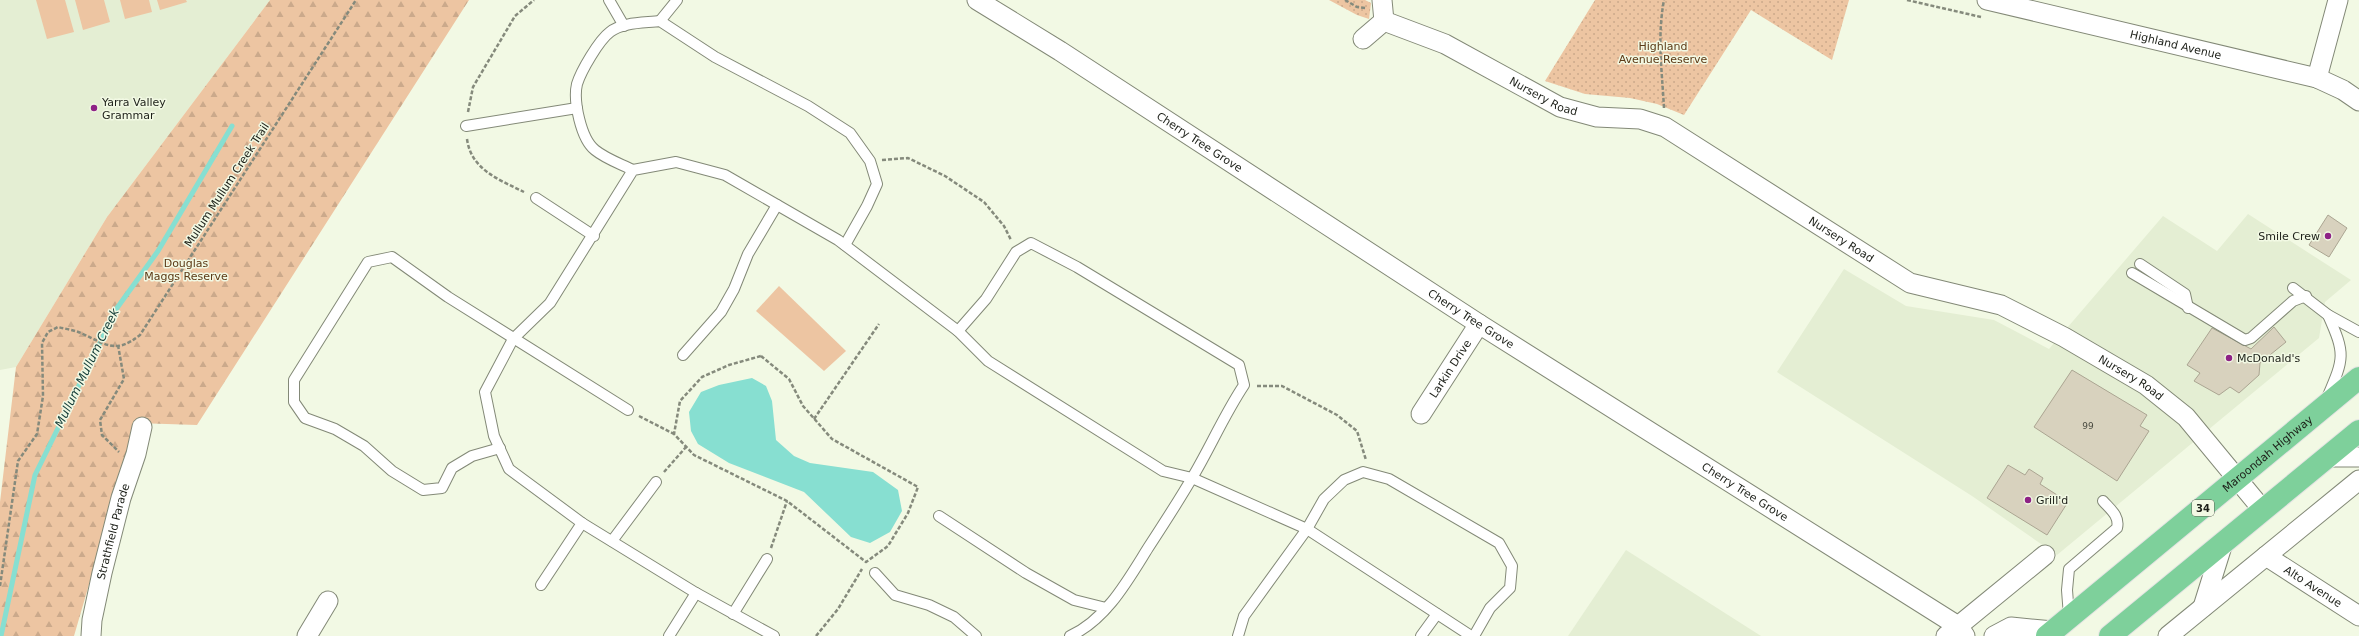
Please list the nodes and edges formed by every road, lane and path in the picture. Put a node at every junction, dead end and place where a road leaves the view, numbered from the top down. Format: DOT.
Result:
graph roads {
  1 [pos="356,0"];
  2 [pos="534,0"];
  3 [pos="609,0"];
  4 [pos="677,0"];
  5 [pos="977,0"];
  6 [pos="1382,0"];
  7 [pos="1664,0"];
  8 [pos="1988,0"];
  9 [pos="2338,0"];
  10 [pos="660,21"];
  11 [pos="1384,21"];
  12 [pos="624,26"];
  13 [pos="1363,40"];
  14 [pos="2317,78"];
  15 [pos="2359,101"];
  16 [pos="577,108"];
  17 [pos="466,126"];
  18 [pos="1665,127"];
  19 [pos="870,161"];
  20 [pos="633,170"];
  21 [pos="536,198"];
  22 [pos="777,205"];
  23 [pos="594,236"];
  24 [pos="845,245"];
  25 [pos="1016,252"];
  26 [pos="2140,264"];
  27 [pos="2132,273"];
  28 [pos="2294,288"];
  29 [pos="2306,296"];
  30 [pos="2188,308"];
  31 [pos="2328,315"];
  32 [pos="879,324"];
  33 [pos="1479,324"];
  34 [pos="958,331"];
  35 [pos="2359,332"];
  36 [pos="513,339"];
  37 [pos="118,345"];
  38 [pos="682,355"];
  39 [pos="2359,378"];
  40 [pos="1244,385"];
  41 [pos="628,410"];
  42 [pos="2322,410"];
  43 [pos="1421,414"];
  44 [pos="814,419"];
  45 [pos="142,428"];
  46 [pos="2359,431"];
  47 [pos="674,434"];
  48 [pos="686,447"];
  49 [pos="500,448"];
  50 [pos="2328,457"];
  51 [pos="2359,457"];
  52 [pos="132,465"];
  53 [pos="1370,474"];
  54 [pos="1192,478"];
  55 [pos="2238,480"];
  56 [pos="2359,480"];
  57 [pos="656,482"];
  58 [pos="2104,500"];
  59 [pos="787,501"];
  60 [pos="2262,509"];
  61 [pos="939,516"];
  62 [pos="582,523"];
  63 [pos="1307,529"];
  64 [pos="612,541"];
  65 [pos="2223,543"];
  66 [pos="2045,554"];
  67 [pos="2266,556"];
  68 [pos="767,559"];
  69 [pos="866,562"];
  70 [pos="875,573"];
  71 [pos="541,585"];
  72 [pos="0,586"];
  73 [pos="696,593"];
  74 [pos="328,601"];
  75 [pos="2203,607"];
  76 [pos="1106,608"];
  77 [pos="733,614"];
  78 [pos="1437,614"];
  79 [pos="2070,616"];
  80 [pos="2359,616"];
  81 [pos="1956,633"];
  82 [pos="2050,633"];
  83 [pos="91,636"];
  84 [pos="307,636"];
  85 [pos="669,636"];
  86 [pos="774,636"];
  87 [pos="816,636"];
  88 [pos="976,636"];
  89 [pos="1070,636"];
  90 [pos="1238,636"];
  91 [pos="1421,636"];
  92 [pos="1471,636"];
  93 [pos="1474,636"];
  94 [pos="1994,636"];
  95 [pos="2110,636"];
  96 [pos="2168,636"];
  1 -- 37 [label="path, Mullum Mullum Creek Trail"];
  2 -- 17 [label="path"];
  3 -- 12 [label="lane"];
  4 -- 10 [label="lane"];
  5 -- 33 [label="street, Cherry Tree Grove"];
  6 -- 11 [label="street"];
  7 -- 18 [label="path"];
  8 -- 14 [label="street, Highland Avenue"];
  9 -- 14 [label="street"];
  10 -- 12 [label="lane"];
  10 -- 19 [label="lane"];
  11 -- 13 [label="street"];
  11 -- 18 [label="street, Nursery Road"];
  12 -- 16 [label="lane"];
  14 -- 15 [label="street, Highland Avenue"];
  16 -- 17 [label="lane"];
  16 -- 20 [label="lane"];
  17 -- 21 [label="path"];
  18 -- 55 [label="street, Nursery Road"];
  19 -- 24 [label="lane"];
  19 -- 25 [label="path"];
  20 -- 22 [label="lane"];
  20 -- 23 [label="lane"];
  21 -- 23 [label="lane"];
  22 -- 24 [label="lane"];
  22 -- 38 [label="lane"];
  23 -- 36 [label="lane"];
  24 -- 34 [label="lane"];
  25 -- 34 [label="lane"];
  25 -- 40 [label="lane"];
  26 -- 30 [label="lane"];
  27 -- 30 [label="lane"];
  28 -- 29 [label="lane"];
  29 -- 30 [label="lane"];
  29 -- 31 [label="lane"];
  31 -- 35 [label="lane"];
  31 -- 42 [label="lane"];
  32 -- 44 [label="path"];
  33 -- 43 [label="street, Larkin Drive"];
  33 -- 81 [label="street, Cherry Tree Grove"];
  34 -- 54 [label="lane"];
  36 -- 41 [label="lane"];
  36 -- 49 [label="lane"];
  36 -- 49 [label="lane"];
  37 -- 52 [label="path"];
  37 -- 72 [label="path, Mullum Mullum Creek Trail"];
  39 -- 42 [label="highway, Maroondah Highway / 34"];
  40 -- 53 [label="path"];
  40 -- 54 [label="lane"];
  41 -- 47 [label="path"];
  42 -- 55 [label="highway, Maroondah Highway / 34"];
  44 -- 47 [label="path"];
  44 -- 69 [label="path"];
  45 -- 52 [label="street, Strathfield Parade"];
  46 -- 50 [label="highway"];
  47 -- 48 [label="path"];
  48 -- 57 [label="path"];
  48 -- 59 [label="path"];
  49 -- 62 [label="lane"];
  50 -- 51 [label="street"];
  50 -- 60 [label="highway"];
  52 -- 83 [label="street, Strathfield Parade"];
  53 -- 63 [label="lane"];
  53 -- 93 [label="lane"];
  54 -- 63 [label="lane"];
  54 -- 76 [label="lane"];
  55 -- 60 [label="street, Nursery Road"];
  55 -- 79 [label="highway, Maroondah Highway / 34"];
  56 -- 67 [label="street"];
  57 -- 64 [label="lane"];
  58 -- 79 [label="lane"];
  59 -- 68 [label="path"];
  59 -- 69 [label="path"];
  60 -- 65 [label="highway"];
  61 -- 76 [label="lane"];
  62 -- 64 [label="lane"];
  62 -- 71 [label="lane"];
  63 -- 78 [label="lane"];
  63 -- 90 [label="lane"];
  64 -- 73 [label="lane"];
  65 -- 75 [label="street"];
  65 -- 95 [label="highway"];
  66 -- 81 [label="street"];
  67 -- 75 [label="street"];
  67 -- 80 [label="street, Alto Avenue"];
  68 -- 77 [label="lane"];
  69 -- 70 [label="path"];
  69 -- 87 [label="path"];
  70 -- 88 [label="lane"];
  73 -- 77 [label="lane"];
  73 -- 85 [label="lane"];
  74 -- 84 [label="street"];
  75 -- 96 [label="street"];
  76 -- 89 [label="lane"];
  77 -- 86 [label="lane"];
  78 -- 91 [label="lane"];
  78 -- 92 [label="lane"];
  79 -- 82 [label="highway, Maroondah Highway / 34"];
  82 -- 94 [label="street"];
}
